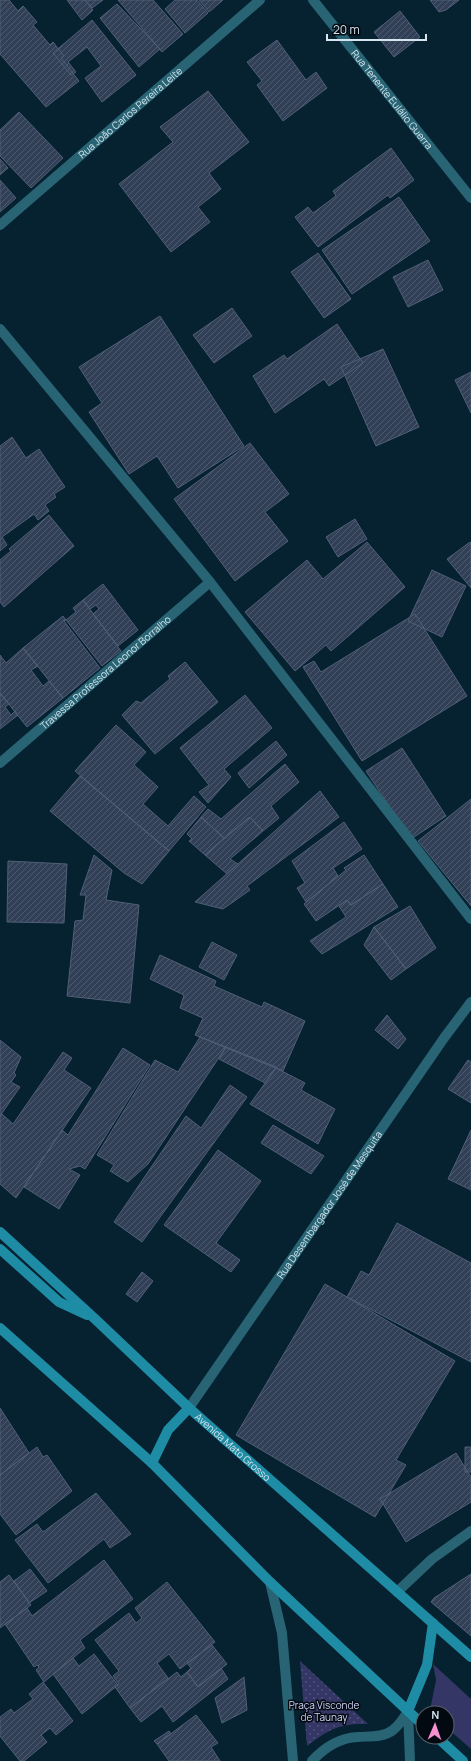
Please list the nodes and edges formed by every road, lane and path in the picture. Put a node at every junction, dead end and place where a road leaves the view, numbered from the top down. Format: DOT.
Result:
graph roads {
  1 [pos="260,0"];
  2 [pos="313,0"];
  3 [pos="471,198"];
  4 [pos="0,225"];
  5 [pos="0,330"];
  6 [pos="210,582"];
  7 [pos="0,763"];
  8 [pos="471,919"];
  9 [pos="471,1002"];
  10 [pos="0,1232"];
  11 [pos="0,1249"];
  12 [pos="94,1318"];
  13 [pos="0,1328"];
  14 [pos="189,1408"];
  15 [pos="152,1463"];
  16 [pos="471,1531"];
  17 [pos="270,1582"];
  18 [pos="398,1592"];
  19 [pos="432,1623"];
  20 [pos="471,1657"];
  21 [pos="408,1711"];
  22 [pos="415,1718"];
  23 [pos="446,1745"];
  24 [pos="293,1761"];
  25 [pos="312,1761"];
  26 [pos="410,1761"];
  27 [pos="463,1761"];
  1 -- 4 [label="street, Rua João Carlos Pereira Leite"];
  2 -- 3 [label="street, Rua Tenente Eulálio Guerra"];
  5 -- 6 [label="street"];
  6 -- 7 [label="street, Travessa Professora Leonor Borralho"];
  6 -- 8 [label="street"];
  9 -- 14 [label="street, Rua Desembargador José de Mesquita"];
  10 -- 12 [label="main road, Avenida Mato Grosso"];
  11 -- 12 [label="main road"];
  12 -- 14 [label="main road, Avenida Mato Grosso"];
  13 -- 15 [label="main road"];
  14 -- 15 [label="main road"];
  14 -- 18 [label="main road, Avenida Mato Grosso"];
  15 -- 17 [label="main road"];
  16 -- 18 [label="street"];
  17 -- 21 [label="main road"];
  17 -- 24 [label="street"];
  18 -- 19 [label="main road, Avenida Mato Grosso"];
  19 -- 20 [label="main road, Avenida Mato Grosso"];
  19 -- 21 [label="main road"];
  21 -- 22 [label="main road"];
  21 -- 25 [label="street"];
  21 -- 26 [label="street"];
  23 -- 27 [label="main road"];
}
